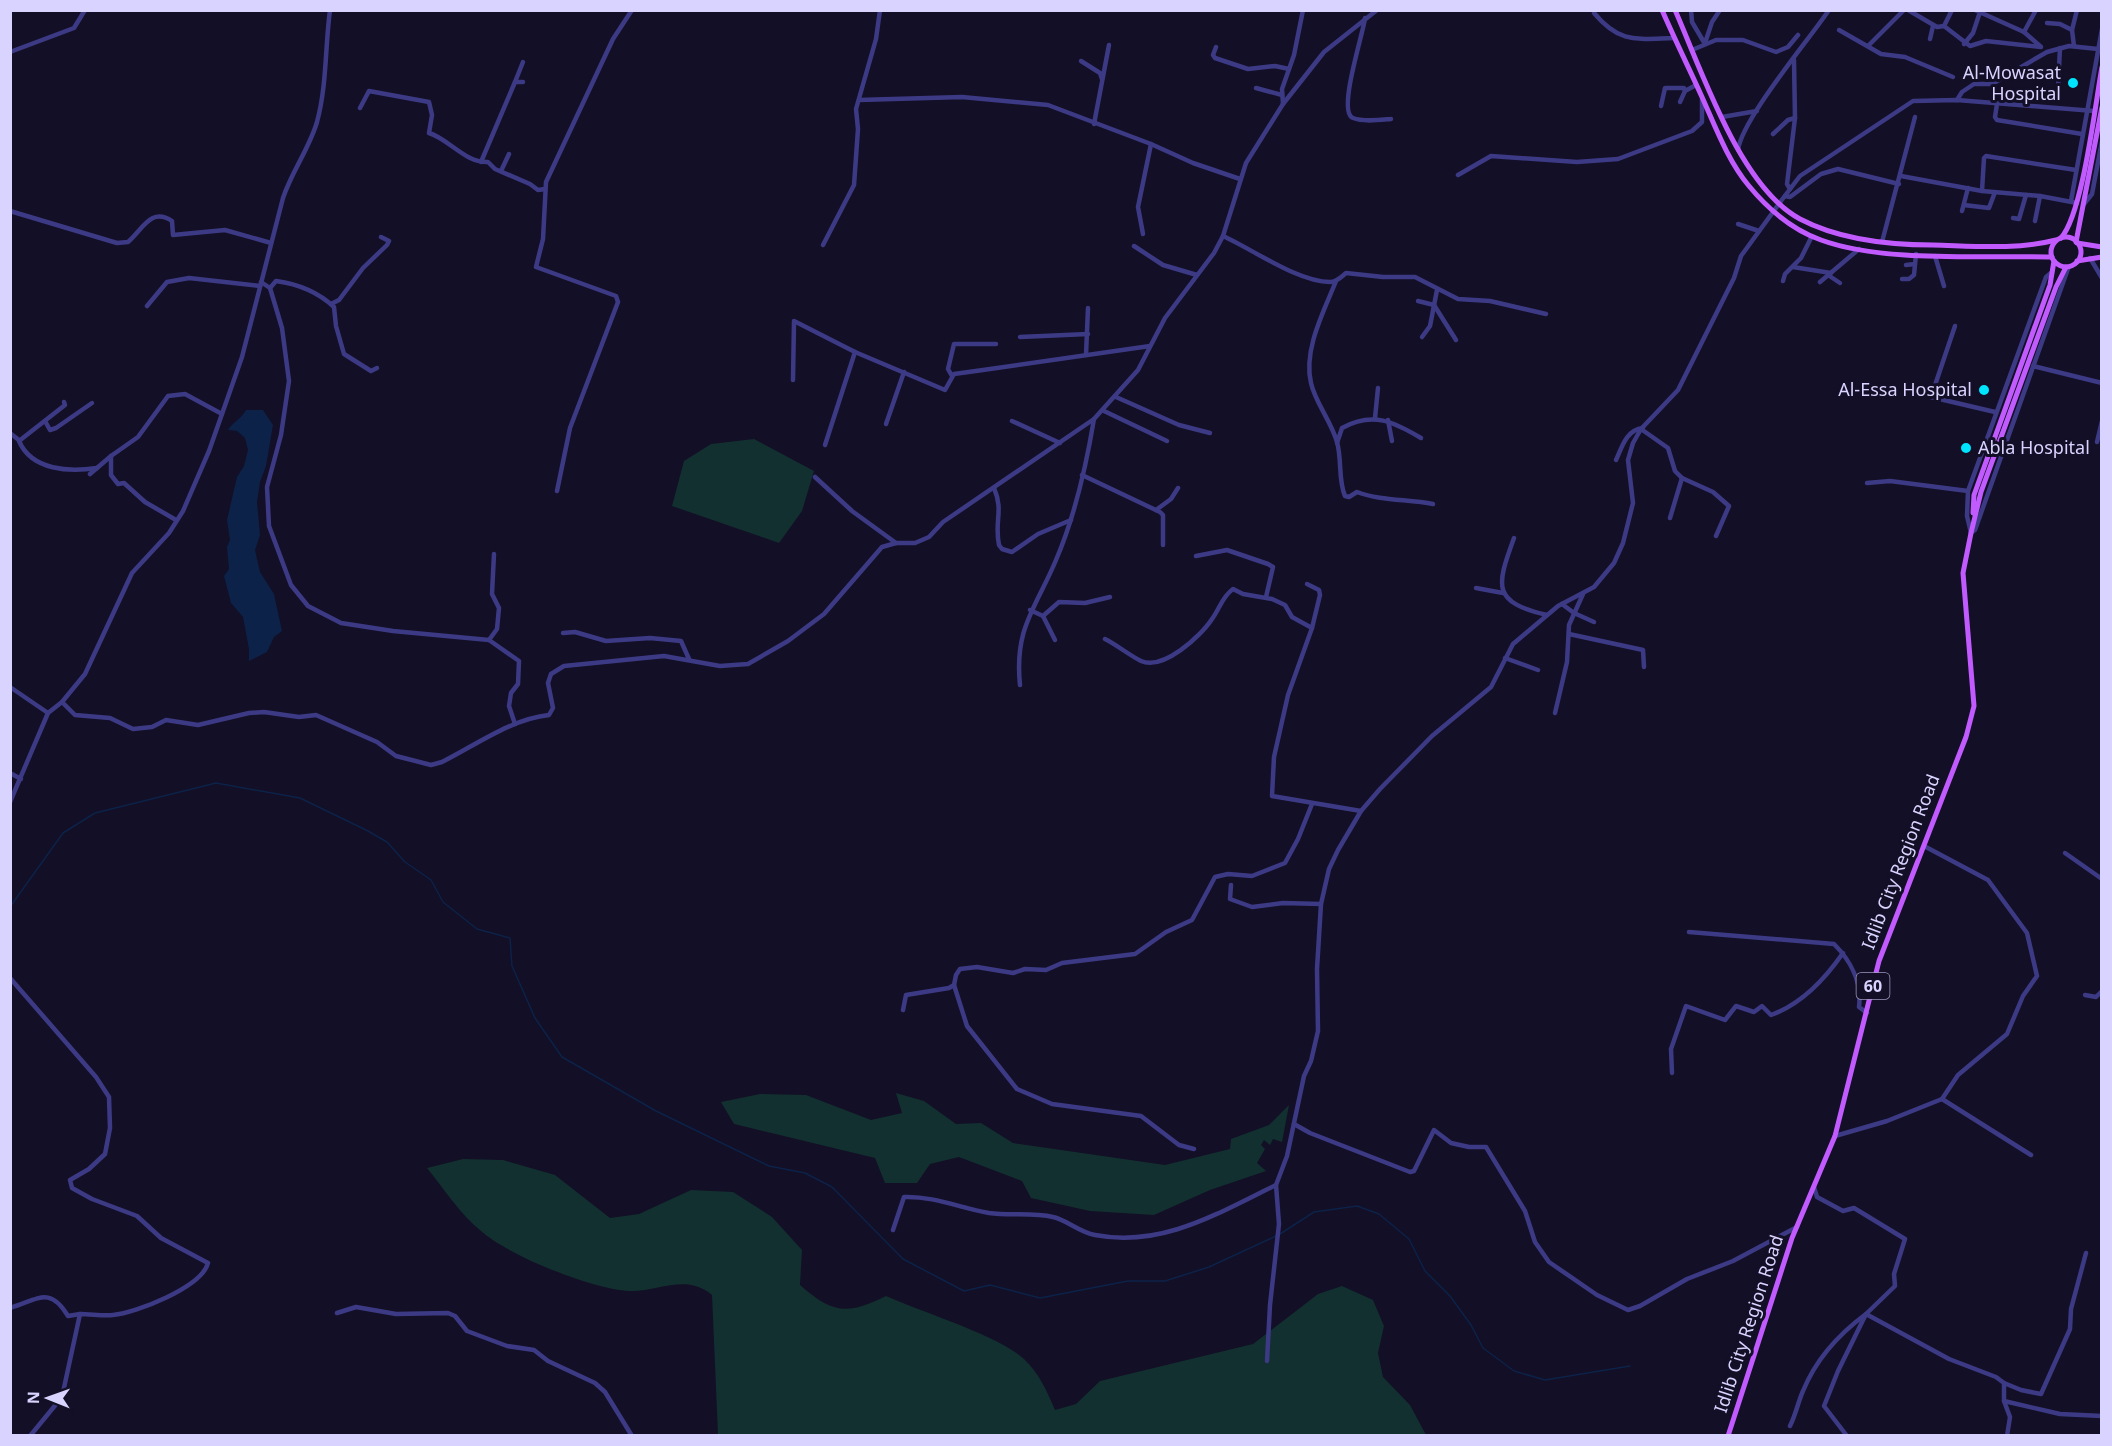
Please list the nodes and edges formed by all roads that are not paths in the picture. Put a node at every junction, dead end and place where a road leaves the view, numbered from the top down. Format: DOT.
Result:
graph roads {
  1 [pos="85,10"];
  2 [pos="330,10"];
  3 [pos="632,10"];
  4 [pos="880,10"];
  5 [pos="1303,10"];
  6 [pos="1377,10"];
  7 [pos="1662,10"];
  8 [pos="1675,10"];
  9 [pos="1691,10"];
  10 [pos="1720,10"];
  11 [pos="1828,10"];
  12 [pos="1906,10"];
  13 [pos="1952,10"];
  14 [pos="2036,10"];
  15 [pos="2077,10"];
  16 [pos="1592,11"];
  17 [pos="1978,11"];
  18 [pos="1365,18"];
  19 [pos="2048,23"];
  20 [pos="1933,26"];
  21 [pos="1944,26"];
  22 [pos="2102,29"];
  23 [pos="1839,30"];
  24 [pos="2072,30"];
  25 [pos="2024,32"];
  26 [pos="1798,35"];
  27 [pos="1972,35"];
  28 [pos="1674,38"];
  29 [pos="1930,39"];
  30 [pos="1981,42"];
  31 [pos="1705,44"];
  32 [pos="1964,44"];
  33 [pos="1110,45"];
  34 [pos="1869,46"];
  35 [pos="2041,46"];
  36 [pos="2074,46"];
  37 [pos="1216,47"];
  38 [pos="2060,48"];
  39 [pos="2098,49"];
  40 [pos="1692,50"];
  41 [pos="10,52"];
  42 [pos="2046,52"];
  43 [pos="1794,60"];
  44 [pos="1081,61"];
  45 [pos="523,62"];
  46 [pos="2102,67"];
  47 [pos="1289,69"];
  48 [pos="1953,77"];
  49 [pos="1102,79"];
  50 [pos="514,82"];
  51 [pos="523,82"];
  52 [pos="1696,85"];
  53 [pos="1256,88"];
  54 [pos="2058,88"];
  55 [pos="1685,91"];
  56 [pos="1282,95"];
  57 [pos="1701,96"];
  58 [pos="859,100"];
  59 [pos="1958,100"];
  60 [pos="1680,102"];
  61 [pos="1283,104"];
  62 [pos="1997,104"];
  63 [pos="1661,106"];
  64 [pos="2102,107"];
  65 [pos="360,108"];
  66 [pos="1757,111"];
  67 [pos="2094,111"];
  68 [pos="2086,112"];
  69 [pos="1722,117"];
  70 [pos="1915,117"];
  71 [pos="1794,118"];
  72 [pos="1390,119"];
  73 [pos="1094,124"];
  74 [pos="1773,134"];
  75 [pos="2082,134"];
  76 [pos="2102,141"];
  77 [pos="1152,144"];
  78 [pos="1738,150"];
  79 [pos="509,154"];
  80 [pos="481,162"];
  81 [pos="2076,170"];
  82 [pos="501,171"];
  83 [pos="1458,175"];
  84 [pos="1901,176"];
  85 [pos="1240,179"];
  86 [pos="1899,184"];
  87 [pos="1968,188"];
  88 [pos="545,189"];
  89 [pos="1790,189"];
  90 [pos="1982,191"];
  91 [pos="1995,192"];
  92 [pos="2026,195"];
  93 [pos="1785,196"];
  94 [pos="2040,196"];
  95 [pos="2074,202"];
  96 [pos="1779,203"];
  97 [pos="2085,204"];
  98 [pos="1964,205"];
  99 [pos="10,211"];
  100 [pos="1962,211"];
  101 [pos="1774,212"];
  102 [pos="2013,218"];
  103 [pos="2035,220"];
  104 [pos="1738,224"];
  105 [pos="1759,231"];
  106 [pos="1143,234"];
  107 [pos="1223,236"];
  108 [pos="1812,236"];
  109 [pos="381,237"];
  110 [pos="2059,239"];
  111 [pos="1882,242"];
  112 [pos="2077,242"];
  113 [pos="271,243"];
  114 [pos="823,244"];
  115 [pos="1134,246"];
  116 [pos="2102,247"];
  117 [pos="1859,249"];
  118 [pos="1916,254"];
  119 [pos="1935,255"];
  120 [pos="2102,257"];
  121 [pos="2090,258"];
  122 [pos="2053,259"];
  123 [pos="2077,261"];
  124 [pos="1916,264"];
  125 [pos="1906,265"];
  126 [pos="2068,266"];
  127 [pos="1793,267"];
  128 [pos="2052,272"];
  129 [pos="1829,274"];
  130 [pos="1197,275"];
  131 [pos="2102,278"];
  132 [pos="1902,279"];
  133 [pos="1336,281"];
  134 [pos="1783,281"];
  135 [pos="1820,282"];
  136 [pos="1840,283"];
  137 [pos="261,284"];
  138 [pos="1944,286"];
  139 [pos="270,288"];
  140 [pos="1437,290"];
  141 [pos="1418,301"];
  142 [pos="331,304"];
  143 [pos="1434,305"];
  144 [pos="147,306"];
  145 [pos="1088,308"];
  146 [pos="1546,314"];
  147 [pos="1955,326"];
  148 [pos="1088,334"];
  149 [pos="1020,337"];
  150 [pos="1422,337"];
  151 [pos="1456,340"];
  152 [pos="996,344"];
  153 [pos="1150,346"];
  154 [pos="855,352"];
  155 [pos="1086,355"];
  156 [pos="2033,366"];
  157 [pos="377,368"];
  158 [pos="904,372"];
  159 [pos="952,376"];
  160 [pos="793,380"];
  161 [pos="2102,383"];
  162 [pos="1378,388"];
  163 [pos="1116,397"];
  164 [pos="64,402"];
  165 [pos="92,403"];
  166 [pos="1104,411"];
  167 [pos="1995,412"];
  168 [pos="222,414"];
  169 [pos="1375,418"];
  170 [pos="1094,419"];
  171 [pos="1388,420"];
  172 [pos="1012,421"];
  173 [pos="2102,421"];
  174 [pos="45,422"];
  175 [pos="886,424"];
  176 [pos="1642,428"];
  177 [pos="10,433"];
  178 [pos="1210,433"];
  179 [pos="1421,438"];
  180 [pos="20,441"];
  181 [pos="1167,441"];
  182 [pos="1392,441"];
  183 [pos="2097,442"];
  184 [pos="1060,443"];
  185 [pos="1337,443"];
  186 [pos="825,445"];
  187 [pos="111,456"];
  188 [pos="1616,460"];
  189 [pos="97,468"];
  190 [pos="90,474"];
  191 [pos="1082,475"];
  192 [pos="815,477"];
  193 [pos="1682,478"];
  194 [pos="1867,483"];
  195 [pos="994,488"];
  196 [pos="1178,488"];
  197 [pos="557,491"];
  198 [pos="1968,491"];
  199 [pos="1433,504"];
  200 [pos="1155,510"];
  201 [pos="1670,518"];
  202 [pos="176,520"];
  203 [pos="1071,520"];
  204 [pos="1971,533"];
  205 [pos="1716,536"];
  206 [pos="1514,538"];
  207 [pos="896,543"];
  208 [pos="1163,545"];
  209 [pos="494,554"];
  210 [pos="1196,556"];
  211 [pos="1307,584"];
  212 [pos="1476,588"];
  213 [pos="1503,592"];
  214 [pos="1584,594"];
  215 [pos="1110,597"];
  216 [pos="1266,597"];
  217 [pos="1562,604"];
  218 [pos="1030,610"];
  219 [pos="1574,613"];
  220 [pos="1547,615"];
  221 [pos="1043,616"];
  222 [pos="1594,622"];
  223 [pos="1312,628"];
  224 [pos="563,633"];
  225 [pos="1569,634"];
  226 [pos="1106,639"];
  227 [pos="489,640"];
  228 [pos="1055,640"];
  229 [pos="1505,658"];
  230 [pos="689,659"];
  231 [pos="1644,667"];
  232 [pos="1538,670"];
  233 [pos="1020,685"];
  234 [pos="10,687"];
  235 [pos="62,702"];
  236 [pos="48,713"];
  237 [pos="1555,713"];
  238 [pos="515,724"];
  239 [pos="10,773"];
  240 [pos="21,779"];
  241 [pos="11,799"];
  242 [pos="1312,804"];
  243 [pos="1361,811"];
  244 [pos="1924,846"];
  245 [pos="2065,853"];
  246 [pos="2102,879"];
  247 [pos="1231,885"];
  248 [pos="1321,904"];
  249 [pos="1689,932"];
  250 [pos="1843,953"];
  251 [pos="10,978"];
  252 [pos="954,985"];
  253 [pos="2102,991"];
  254 [pos="2085,995"];
  255 [pos="903,1010"];
  256 [pos="1867,1013"];
  257 [pos="1672,1073"];
  258 [pos="1942,1099"];
  259 [pos="1294,1124"];
  260 [pos="1835,1136"];
  261 [pos="1194,1149"];
  262 [pos="2031,1155"];
  263 [pos="1276,1185"];
  264 [pos="1814,1187"];
  265 [pos="1797,1227"];
  266 [pos="893,1230"];
  267 [pos="2086,1253"];
  268 [pos="10,1308"];
  269 [pos="337,1313"];
  270 [pos="81,1314"];
  271 [pos="1866,1314"];
  272 [pos="1267,1361"];
  273 [pos="2004,1383"];
  274 [pos="2004,1401"];
  275 [pos="2102,1416"];
  276 [pos="1790,1426"];
  277 [pos="30,1436"];
  278 [pos="633,1436"];
  279 [pos="1728,1436"];
  280 [pos="1847,1436"];
  281 [pos="2007,1436"];
  1 -- 41 [label="street"];
  2 -- 113 [label="street"];
  3 -- 88 [label="street"];
  4 -- 58 [label="street"];
  5 -- 47 [label="street"];
  6 -- 18 [label="street"];
  7 -- 28 [label="main road"];
  8 -- 40 [label="main road"];
  9 -- 31 [label="street"];
  10 -- 31 [label="street"];
  11 -- 43 [label="street"];
  12 -- 20 [label="street"];
  12 -- 34 [label="street"];
  13 -- 21 [label="street"];
  14 -- 25 [label="street"];
  15 -- 24 [label="street"];
  16 -- 28 [label="street"];
  17 -- 25 [label="street"];
  17 -- 27 [label="street"];
  18 -- 61 [label="street"];
  18 -- 72 [label="street"];
  19 -- 24 [label="street"];
  20 -- 21 [label="street"];
  20 -- 29 [label="street"];
  21 -- 32 [label="street"];
  22 -- 39 [label="street"];
  23 -- 34 [label="street"];
  24 -- 36 [label="street"];
  25 -- 35 [label="street"];
  26 -- 31 [label="street"];
  27 -- 30 [label="street"];
  27 -- 32 [label="street"];
  28 -- 52 [label="main road"];
  30 -- 32 [label="street"];
  30 -- 35 [label="street"];
  31 -- 40 [label="street"];
  33 -- 49 [label="street"];
  34 -- 48 [label="street"];
  35 -- 42 [label="street"];
  36 -- 38 [label="street"];
  36 -- 39 [label="street"];
  37 -- 47 [label="street"];
  38 -- 42 [label="street"];
  38 -- 54 [label="street"];
  39 -- 68 [label="street"];
  40 -- 69 [label="main road"];
  42 -- 59 [label="street"];
  43 -- 66 [label="street"];
  43 -- 71 [label="street"];
  44 -- 49 [label="street"];
  45 -- 50 [label="street"];
  46 -- 67 [label="main road"];
  47 -- 56 [label="street"];
  49 -- 73 [label="street"];
  50 -- 51 [label="street"];
  50 -- 80 [label="street"];
  52 -- 55 [label="street"];
  52 -- 57 [label="main road"];
  53 -- 56 [label="street"];
  55 -- 60 [label="street"];
  55 -- 63 [label="street"];
  56 -- 61 [label="street"];
  57 -- 83 [label="street"];
  57 -- 101 [label="main road"];
  58 -- 73 [label="street"];
  58 -- 114 [label="street"];
  59 -- 62 [label="street"];
  59 -- 89 [label="street"];
  61 -- 85 [label="street"];
  62 -- 68 [label="street"];
  62 -- 75 [label="street"];
  64 -- 97 [label="main road"];
  65 -- 80 [label="street"];
  66 -- 69 [label="street"];
  66 -- 78 [label="street"];
  67 -- 68 [label="street"];
  67 -- 95 [label="main road"];
  68 -- 75 [label="street"];
  69 -- 78 [label="main road"];
  70 -- 84 [label="street"];
  71 -- 74 [label="street"];
  71 -- 89 [label="street"];
  73 -- 77 [label="street"];
  75 -- 81 [label="street"];
  76 -- 97 [label="street"];
  77 -- 85 [label="street"];
  77 -- 106 [label="street"];
  78 -- 96 [label="main road"];
  79 -- 82 [label="street"];
  80 -- 82 [label="street"];
  81 -- 90 [label="street"];
  81 -- 95 [label="street"];
  82 -- 88 [label="street"];
  84 -- 86 [label="street"];
  84 -- 87 [label="street"];
  85 -- 107 [label="street"];
  86 -- 93 [label="street"];
  86 -- 111 [label="street"];
  87 -- 90 [label="street"];
  87 -- 98 [label="street"];
  88 -- 197 [label="street"];
  89 -- 93 [label="street"];
  90 -- 91 [label="street"];
  91 -- 92 [label="street"];
  91 -- 98 [label="street"];
  92 -- 94 [label="street"];
  92 -- 102 [label="street"];
  93 -- 96 [label="street"];
  94 -- 95 [label="street"];
  94 -- 103 [label="street"];
  95 -- 110 [label="main road"];
  96 -- 101 [label="street"];
  96 -- 111 [label="main road"];
  97 -- 112 [label="main road"];
  98 -- 100 [label="street"];
  99 -- 113 [label="street"];
  101 -- 105 [label="street"];
  101 -- 108 [label="main road"];
  104 -- 105 [label="street"];
  105 -- 176 [label="street"];
  107 -- 130 [label="street"];
  107 -- 133 [label="street"];
  108 -- 117 [label="main road"];
  108 -- 127 [label="street"];
  109 -- 142 [label="street"];
  110 -- 111 [label="main road"];
  110 -- 112 [label="main road"];
  110 -- 122 [label="main road"];
  112 -- 116 [label="main road"];
  112 -- 123 [label="main road"];
  113 -- 137 [label="street"];
  115 -- 130 [label="street"];
  117 -- 118 [label="main road"];
  117 -- 129 [label="street"];
  118 -- 119 [label="main road"];
  118 -- 124 [label="street"];
  119 -- 122 [label="main road"];
  119 -- 138 [label="street"];
  120 -- 121 [label="main road"];
  121 -- 123 [label="main road"];
  121 -- 131 [label="street"];
  122 -- 126 [label="main road"];
  122 -- 128 [label="main road, Idlib City Region Road"];
  123 -- 126 [label="main road"];
  124 -- 125 [label="street"];
  124 -- 132 [label="street"];
  126 -- 156 [label="street"];
  126 -- 204 [label="main road, Idlib City Region Road"];
  127 -- 129 [label="street"];
  127 -- 134 [label="street"];
  128 -- 167 [label="street"];
  128 -- 204 [label="main road, Idlib City Region Road"];
  129 -- 135 [label="street"];
  129 -- 136 [label="street"];
  130 -- 153 [label="street"];
  133 -- 140 [label="street"];
  133 -- 185 [label="street"];
  137 -- 139 [label="street"];
  137 -- 144 [label="street"];
  137 -- 168 [label="street"];
  139 -- 142 [label="street"];
  139 -- 227 [label="street"];
  140 -- 143 [label="street"];
  140 -- 146 [label="street"];
  141 -- 143 [label="street"];
  142 -- 157 [label="street"];
  143 -- 150 [label="street"];
  143 -- 151 [label="street"];
  145 -- 148 [label="street"];
  147 -- 167 [label="street"];
  148 -- 149 [label="street"];
  148 -- 155 [label="street"];
  152 -- 159 [label="street"];
  153 -- 155 [label="street"];
  153 -- 163 [label="street"];
  154 -- 158 [label="street"];
  154 -- 160 [label="street"];
  154 -- 186 [label="street"];
  155 -- 159 [label="street"];
  156 -- 161 [label="street"];
  156 -- 204 [label="street"];
  158 -- 159 [label="street"];
  158 -- 175 [label="street"];
  162 -- 169 [label="street"];
  163 -- 166 [label="street"];
  163 -- 178 [label="street"];
  164 -- 174 [label="street"];
  165 -- 174 [label="street"];
  166 -- 170 [label="street"];
  166 -- 181 [label="street"];
  167 -- 198 [label="street"];
  168 -- 187 [label="street"];
  168 -- 202 [label="street"];
  169 -- 171 [label="street"];
  169 -- 185 [label="street"];
  170 -- 184 [label="street"];
  170 -- 191 [label="street"];
  171 -- 179 [label="street"];
  171 -- 182 [label="street"];
  172 -- 184 [label="street"];
  173 -- 183 [label="street"];
  174 -- 180 [label="street"];
  176 -- 188 [label="street"];
  176 -- 193 [label="street"];
  176 -- 214 [label="street"];
  177 -- 180 [label="street"];
  180 -- 189 [label="street"];
  184 -- 195 [label="street"];
  185 -- 199 [label="street"];
  187 -- 189 [label="street"];
  187 -- 202 [label="street"];
  189 -- 190 [label="street"];
  191 -- 200 [label="street"];
  191 -- 203 [label="street"];
  192 -- 207 [label="street"];
  193 -- 201 [label="street"];
  193 -- 205 [label="street"];
  194 -- 198 [label="street"];
  195 -- 203 [label="street"];
  195 -- 207 [label="street"];
  196 -- 200 [label="street"];
  198 -- 204 [label="street"];
  200 -- 208 [label="street"];
  202 -- 235 [label="street"];
  203 -- 218 [label="street"];
  204 -- 244 [label="main road, Idlib City Region Road / 60"];
  206 -- 213 [label="street"];
  207 -- 230 [label="street"];
  209 -- 227 [label="street"];
  210 -- 216 [label="street"];
  211 -- 223 [label="street"];
  212 -- 213 [label="street"];
  213 -- 220 [label="street"];
  214 -- 217 [label="street"];
  214 -- 219 [label="street"];
  215 -- 221 [label="street"];
  216 -- 223 [label="street"];
  216 -- 226 [label="street"];
  217 -- 219 [label="street"];
  217 -- 220 [label="street"];
  218 -- 221 [label="street"];
  218 -- 233 [label="street"];
  219 -- 222 [label="street"];
  219 -- 225 [label="street"];
  220 -- 229 [label="street"];
  221 -- 228 [label="street"];
  223 -- 242 [label="street"];
  224 -- 230 [label="street"];
  225 -- 231 [label="street"];
  225 -- 237 [label="street"];
  227 -- 238 [label="street"];
  229 -- 232 [label="street"];
  229 -- 243 [label="street"];
  230 -- 238 [label="street"];
  234 -- 236 [label="street"];
  235 -- 236 [label="street"];
  235 -- 238 [label="street"];
  236 -- 240 [label="street"];
  239 -- 240 [label="street"];
  240 -- 241 [label="street"];
  242 -- 243 [label="street"];
  242 -- 252 [label="street"];
  243 -- 248 [label="street"];
  244 -- 256 [label="main road, Idlib City Region Road / 60"];
  244 -- 258 [label="street"];
  245 -- 246 [label="street"];
  247 -- 248 [label="street"];
  248 -- 259 [label="street"];
  249 -- 250 [label="street"];
  250 -- 256 [label="street"];
  250 -- 257 [label="street"];
  251 -- 270 [label="street"];
  252 -- 255 [label="street"];
  252 -- 261 [label="street"];
  253 -- 254 [label="street"];
  256 -- 260 [label="main road, Idlib City Region Road / 60"];
  258 -- 260 [label="street"];
  258 -- 262 [label="street"];
  259 -- 263 [label="street"];
  259 -- 265 [label="street"];
  260 -- 264 [label="main road, Idlib City Region Road / 60"];
  263 -- 266 [label="street"];
  263 -- 272 [label="street"];
  264 -- 265 [label="main road, Idlib City Region Road / 60"];
  264 -- 271 [label="street"];
  265 -- 279 [label="main road, Idlib City Region Road / 60"];
  267 -- 273 [label="street"];
  268 -- 270 [label="street"];
  269 -- 278 [label="street"];
  270 -- 277 [label="street"];
  271 -- 273 [label="street"];
  271 -- 276 [label="street"];
  271 -- 280 [label="street"];
  273 -- 274 [label="street"];
  274 -- 275 [label="street"];
  274 -- 281 [label="street"];
}
